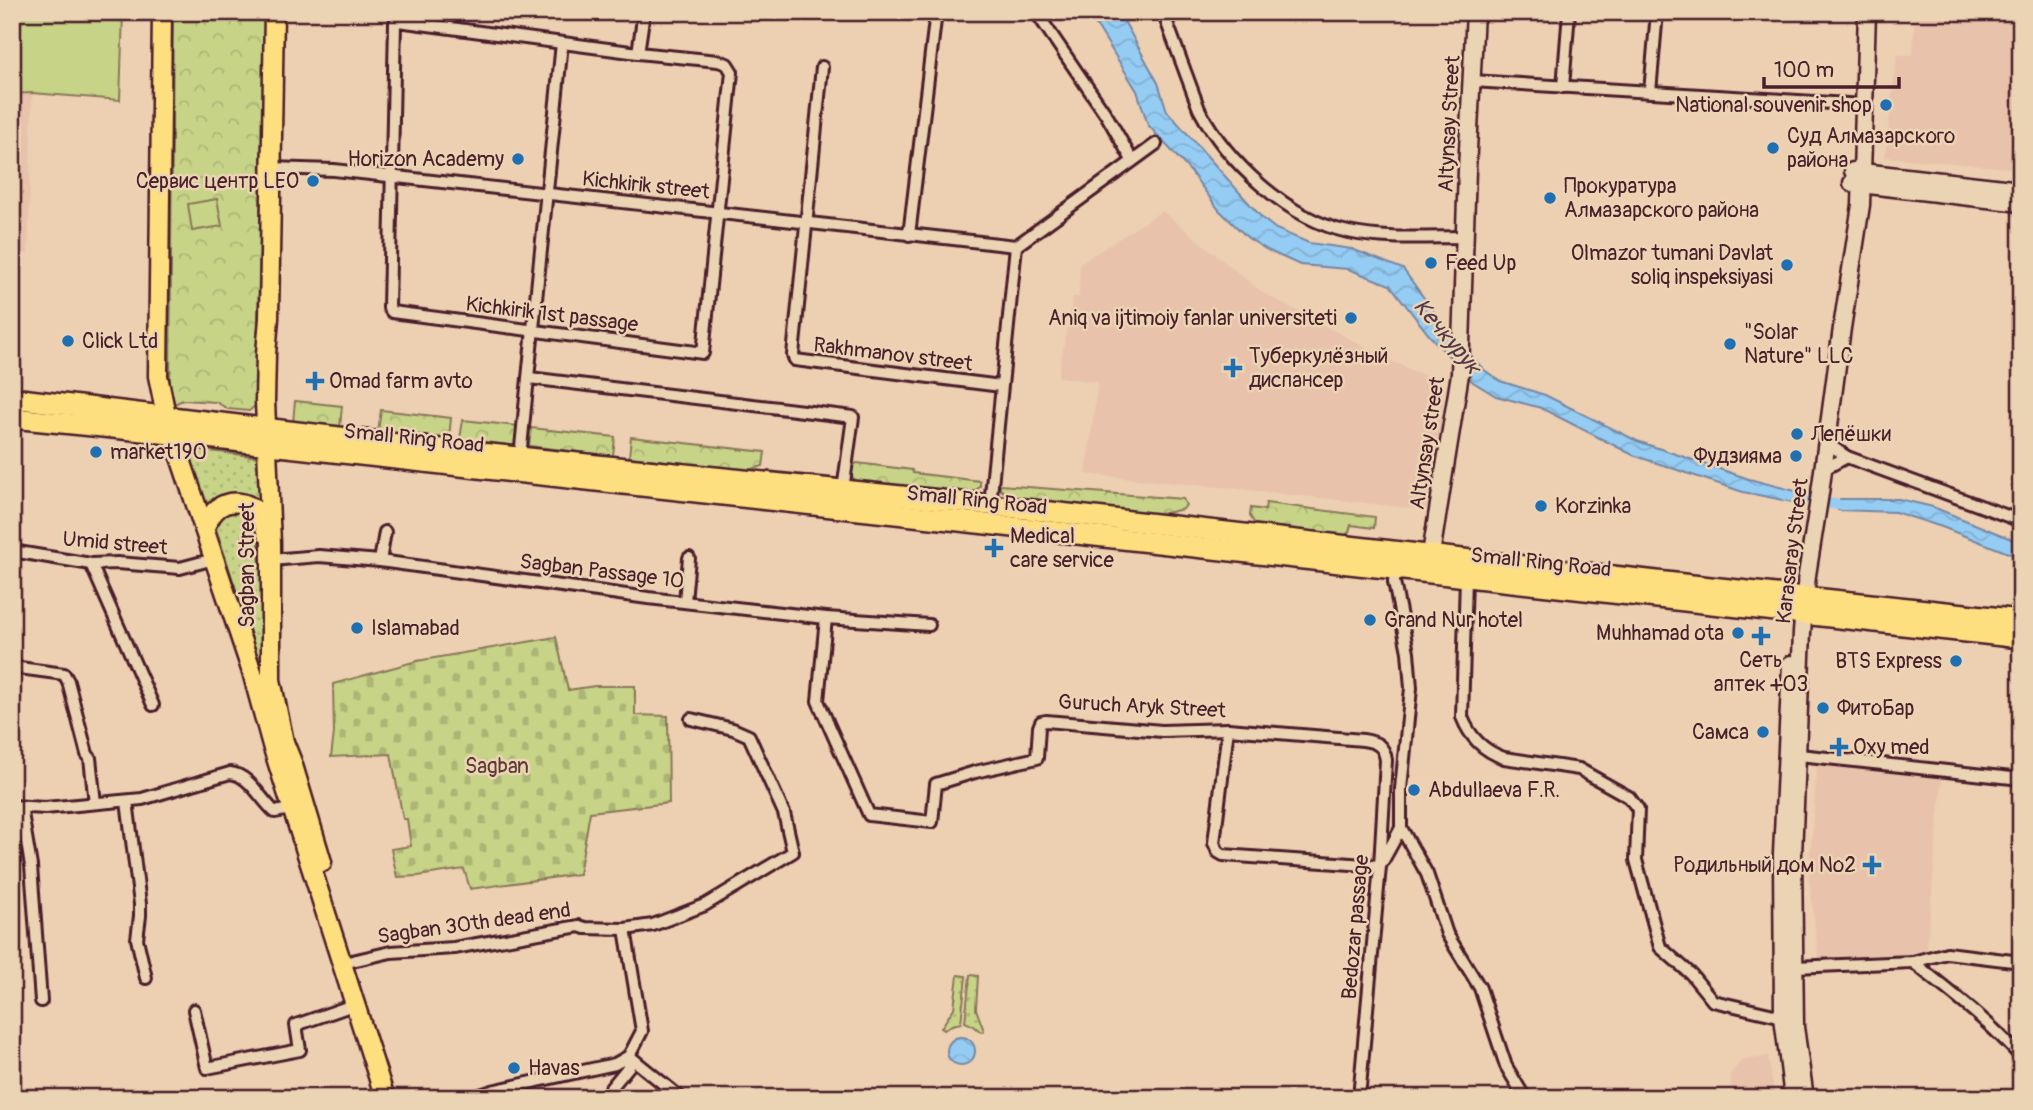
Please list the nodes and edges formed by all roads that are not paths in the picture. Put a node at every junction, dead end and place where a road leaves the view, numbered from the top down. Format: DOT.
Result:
graph roads {
  1 [pos="162,12"];
  2 [pos="274,12"];
  3 [pos="644,12"];
  4 [pos="936,12"];
  5 [pos="1036,12"];
  6 [pos="1163,12"];
  7 [pos="1475,12"];
  8 [pos="1569,12"];
  9 [pos="1657,12"];
  10 [pos="1860,12"];
  11 [pos="1867,12"];
  12 [pos="562,43"];
  13 [pos="639,53"];
  14 [pos="822,67"];
  15 [pos="1472,81"];
  16 [pos="1563,87"];
  17 [pos="1650,92"];
  18 [pos="1860,105"];
  19 [pos="1156,144"];
  20 [pos="1132,160"];
  21 [pos="270,168"];
  22 [pos="391,176"];
  23 [pos="1857,178"];
  24 [pos="2021,190"];
  25 [pos="548,194"];
  26 [pos="2021,203"];
  27 [pos="718,212"];
  28 [pos="808,222"];
  29 [pos="909,235"];
  30 [pos="1465,237"];
  31 [pos="1016,246"];
  32 [pos="533,331"];
  33 [pos="1462,337"];
  34 [pos="529,378"];
  35 [pos="1001,386"];
  36 [pos="12,398"];
  37 [pos="158,414"];
  38 [pos="12,418"];
  39 [pos="172,435"];
  40 [pos="267,437"];
  41 [pos="1827,443"];
  42 [pos="430,455"];
  43 [pos="520,457"];
  44 [pos="1847,457"];
  45 [pos="1824,469"];
  46 [pos="630,477"];
  47 [pos="843,490"];
  48 [pos="1814,500"];
  49 [pos="990,505"];
  50 [pos="2021,521"];
  51 [pos="204,528"];
  52 [pos="1128,530"];
  53 [pos="385,532"];
  54 [pos="12,551"];
  55 [pos="271,552"];
  56 [pos="1431,554"];
  57 [pos="689,558"];
  58 [pos="214,559"];
  59 [pos="380,561"];
  60 [pos="91,564"];
  61 [pos="1395,569"];
  62 [pos="1466,577"];
  63 [pos="1561,579"];
  64 [pos="685,601"];
  65 [pos="1800,605"];
  66 [pos="826,618"];
  67 [pos="2021,620"];
  68 [pos="929,625"];
  69 [pos="2021,638"];
  70 [pos="12,667"];
  71 [pos="153,705"];
  72 [pos="691,719"];
  73 [pos="1228,729"];
  74 [pos="1792,755"];
  75 [pos="1386,760"];
  76 [pos="2021,779"];
  77 [pos="127,801"];
  78 [pos="95,803"];
  79 [pos="16,806"];
  80 [pos="299,808"];
  81 [pos="1401,828"];
  82 [pos="1380,866"];
  83 [pos="625,929"];
  84 [pos="352,961"];
  85 [pos="1913,962"];
  86 [pos="2021,962"];
  87 [pos="1794,967"];
  88 [pos="146,978"];
  89 [pos="41,1001"];
  90 [pos="356,1004"];
  91 [pos="194,1010"];
  92 [pos="1783,1017"];
  93 [pos="2021,1057"];
  94 [pos="632,1058"];
  95 [pos="385,1098"];
  96 [pos="397,1098"];
  97 [pos="471,1098"];
  98 [pos="610,1098"];
  99 [pos="681,1098"];
  100 [pos="1359,1098"];
  101 [pos="1525,1098"];
  102 [pos="1793,1098"];
  103 [pos="1805,1098"];
  1 -- 37 [label="main road, Sagban Street"];
  2 -- 21 [label="main road, Sagban Street"];
  3 -- 13 [label="street"];
  4 -- 29 [label="street"];
  5 -- 20 [label="street"];
  6 -- 30 [label="street"];
  7 -- 15 [label="main road, Altynsay Street"];
  8 -- 16 [label="street"];
  9 -- 17 [label="street"];
  10 -- 18 [label="main road, Karasaray Street"];
  11 -- 18 [label="main road, Karasaray Street"];
  12 -- 13 [label="street"];
  12 -- 22 [label="street"];
  12 -- 25 [label="street"];
  13 -- 27 [label="street"];
  14 -- 28 [label="street"];
  15 -- 16 [label="street"];
  15 -- 30 [label="main road, Altynsay Street"];
  16 -- 17 [label="street"];
  17 -- 18 [label="street"];
  18 -- 23 [label="main road, Karasaray Street"];
  19 -- 20 [label="street"];
  20 -- 31 [label="street"];
  21 -- 22 [label="street, Kichkirik street"];
  21 -- 40 [label="main road, Sagban Street"];
  22 -- 25 [label="street, Kichkirik street"];
  22 -- 32 [label="street, Kichkirik 1st passage"];
  23 -- 24 [label="main road"];
  23 -- 26 [label="main road"];
  23 -- 41 [label="main road, Karasaray Street"];
  23 -- 48 [label="main road, Karasaray Street"];
  25 -- 27 [label="street, Kichkirik street"];
  25 -- 32 [label="street"];
  27 -- 28 [label="street, Kichkirik street"];
  27 -- 32 [label="street, Kichkirik 1st passage"];
  28 -- 29 [label="street, Kichkirik street"];
  28 -- 35 [label="street, Rakhmanov street"];
  29 -- 31 [label="street, Kichkirik street"];
  30 -- 33 [label="main road, Altynsay Street"];
  31 -- 35 [label="street, Rakhmanov street"];
  32 -- 34 [label="street"];
  33 -- 56 [label="main road, Altynsay street"];
  34 -- 43 [label="street"];
  34 -- 47 [label="street"];
  35 -- 49 [label="street, Rakhmanov street"];
  36 -- 37 [label="highway, Small Ring Road"];
  37 -- 39 [label="main road, Sagban Street"];
  37 -- 40 [label="highway, Small Ring Road"];
  38 -- 39 [label="highway, Small Ring Road"];
  39 -- 40 [label="highway, Small Ring Road"];
  39 -- 51 [label="main road, Sagban Street"];
  40 -- 42 [label="highway, Small Ring Road"];
  40 -- 55 [label="main road, Sagban Street"];
  41 -- 44 [label="street"];
  41 -- 45 [label="main road, Karasaray Street"];
  42 -- 43 [label="highway, Small Ring Road"];
  42 -- 46 [label="highway, Small Ring Road"];
  43 -- 46 [label="highway, Small Ring Road"];
  44 -- 45 [label="street"];
  44 -- 50 [label="street"];
  45 -- 48 [label="main road, Karasaray Street"];
  46 -- 47 [label="highway, Small Ring Road"];
  46 -- 52 [label="highway, Small Ring Road"];
  47 -- 49 [label="highway, Small Ring Road"];
  48 -- 65 [label="main road, Karasaray Street"];
  49 -- 52 [label="highway, Small Ring Road"];
  51 -- 55 [label="main road"];
  51 -- 58 [label="main road, Sagban Street"];
  52 -- 56 [label="highway, Small Ring Road"];
  52 -- 61 [label="highway, Small Ring Road"];
  53 -- 59 [label="street"];
  54 -- 60 [label="street, Umid street"];
  55 -- 59 [label="street, Sagban Passage 10"];
  55 -- 80 [label="main road, Sagban Street"];
  56 -- 63 [label="highway, Small Ring Road"];
  57 -- 64 [label="street"];
  58 -- 60 [label="street, Umid street"];
  58 -- 80 [label="main road, Sagban Street"];
  59 -- 64 [label="street, Sagban Passage 10"];
  60 -- 71 [label="street"];
  61 -- 62 [label="highway, Small Ring Road"];
  61 -- 81 [label="street"];
  62 -- 63 [label="highway, Small Ring Road"];
  62 -- 92 [label="street"];
  63 -- 65 [label="highway, Small Ring Road"];
  64 -- 66 [label="street, Sagban Passage 10"];
  65 -- 67 [label="highway, Small Ring Road"];
  65 -- 69 [label="highway, Small Ring Road"];
  65 -- 74 [label="main road, Karasaray Street"];
  66 -- 68 [label="street, Sagban Passage 10"];
  66 -- 73 [label="street, Guruch Aryk Street"];
  70 -- 78 [label="street"];
  72 -- 83 [label="street, Sagban 30th dead end"];
  73 -- 75 [label="street, Guruch Aryk Street"];
  73 -- 82 [label="street"];
  74 -- 76 [label="street"];
  74 -- 87 [label="main road, Karasaray Street"];
  74 -- 92 [label="main road, Karasaray Street"];
  75 -- 82 [label="street, Bedozar passage"];
  77 -- 78 [label="street"];
  77 -- 80 [label="street"];
  77 -- 88 [label="street"];
  78 -- 79 [label="street"];
  79 -- 89 [label="street"];
  80 -- 84 [label="main road, Sagban Street"];
  80 -- 90 [label="main road, Sagban Street"];
  81 -- 82 [label="street"];
  81 -- 101 [label="street"];
  82 -- 100 [label="street, Bedozar passage"];
  83 -- 84 [label="street, Sagban 30th dead end"];
  83 -- 94 [label="street"];
  84 -- 96 [label="main road, Sagban Street"];
  85 -- 86 [label="street"];
  85 -- 87 [label="street"];
  85 -- 93 [label="street"];
  87 -- 103 [label="main road, Karasaray Street"];
  90 -- 91 [label="street"];
  90 -- 95 [label="main road, Sagban Street"];
  92 -- 102 [label="main road, Karasaray Street"];
  94 -- 97 [label="street"];
  94 -- 98 [label="street"];
  94 -- 99 [label="street"];
}
